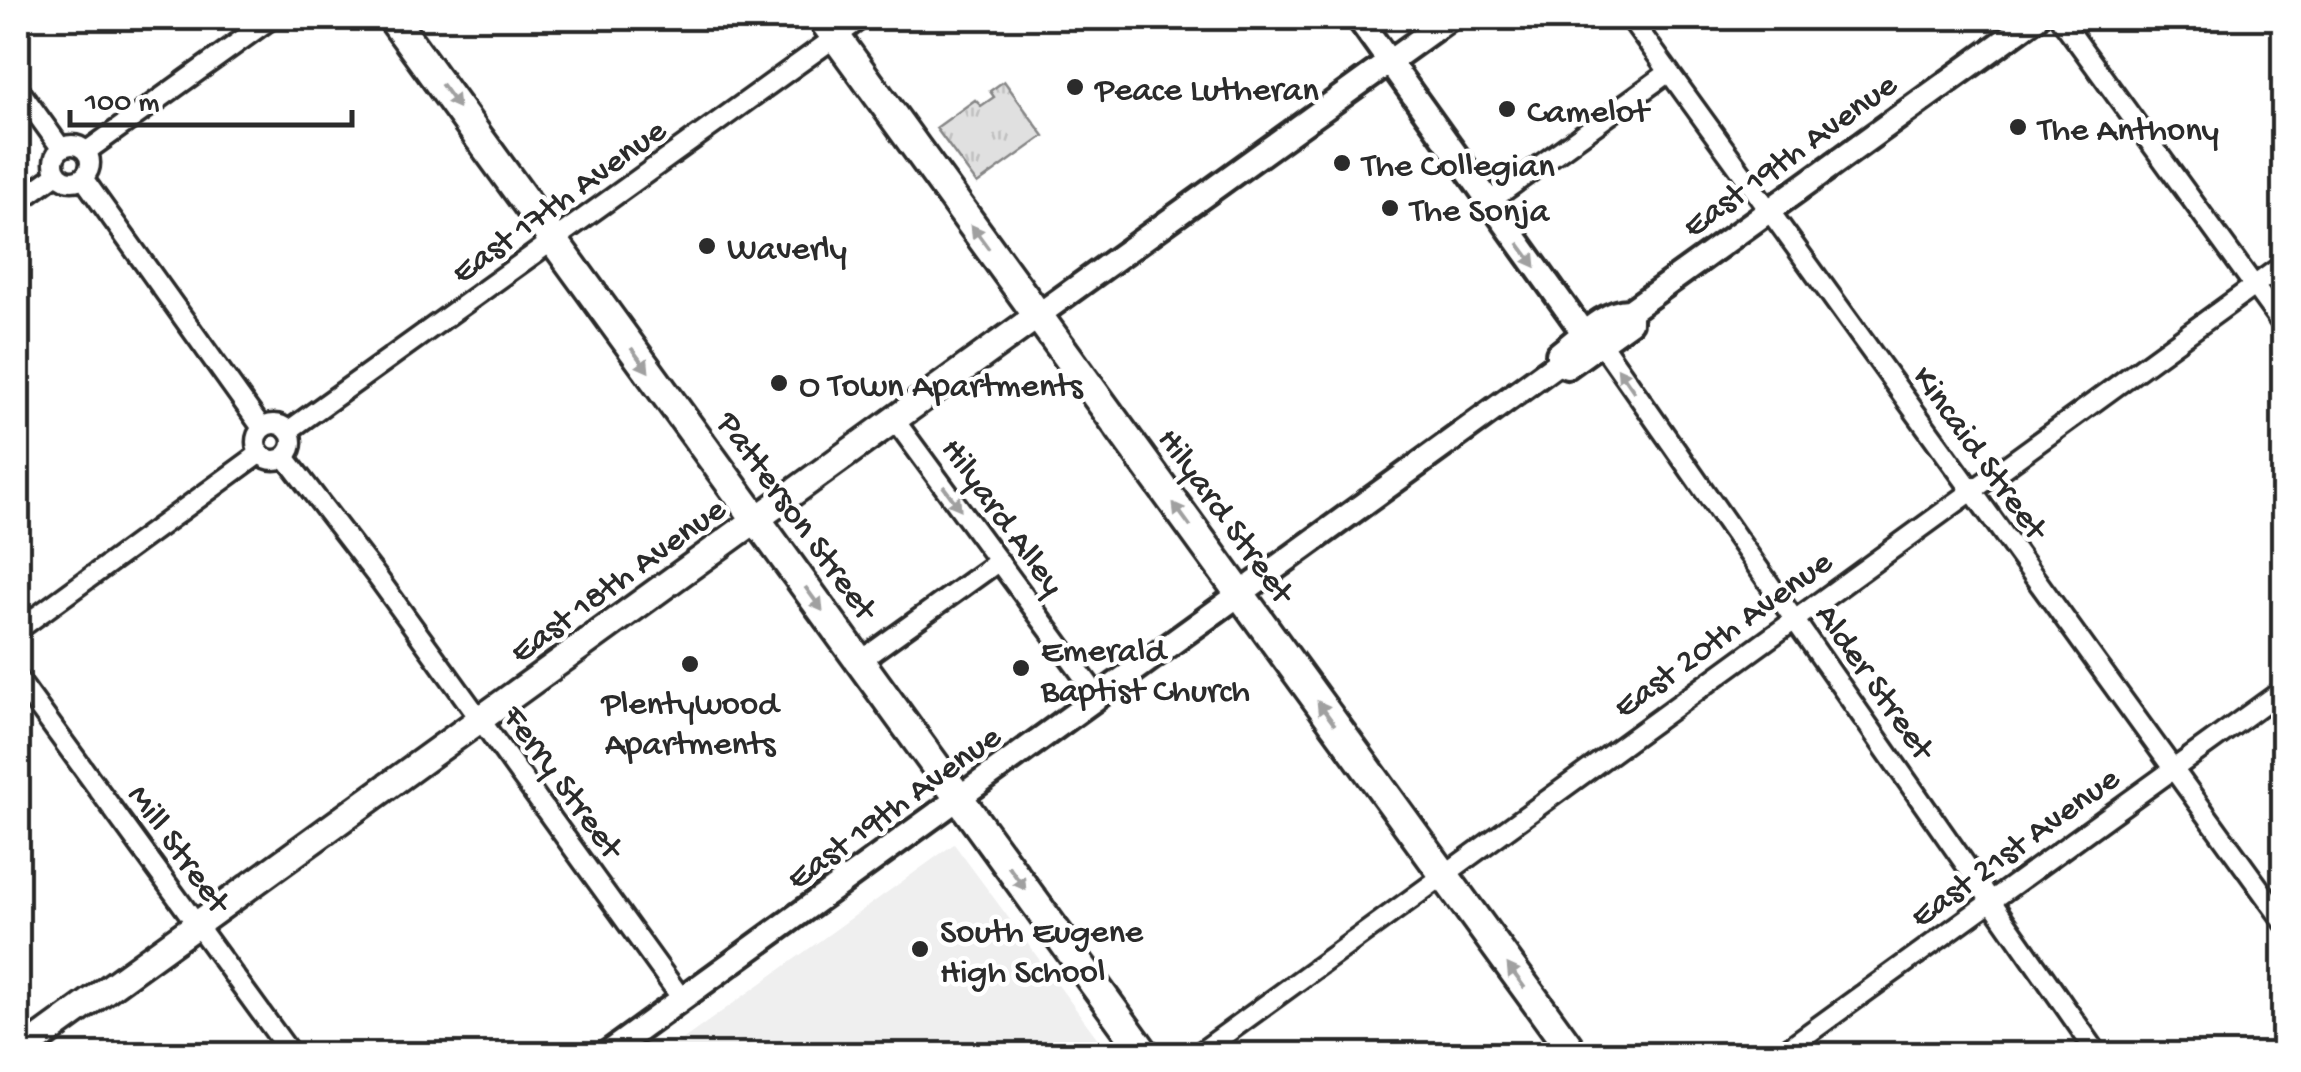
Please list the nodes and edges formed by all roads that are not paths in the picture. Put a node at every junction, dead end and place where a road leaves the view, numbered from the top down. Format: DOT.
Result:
graph roads {
  1 [pos="272,18"];
  2 [pos="392,18"];
  3 [pos="862,18"];
  4 [pos="1358,18"];
  5 [pos="1450,18"];
  6 [pos="1630,18"];
  7 [pos="2036,18"];
  8 [pos="2060,18"];
  9 [pos="829,27"];
  10 [pos="1389,62"];
  11 [pos="1670,72"];
  12 [pos="18,88"];
  13 [pos="61,148"];
  14 [pos="87,152"];
  15 [pos="57,174"];
  16 [pos="82,178"];
  17 [pos="18,202"];
  18 [pos="1489,202"];
  19 [pos="1769,210"];
  20 [pos="554,242"];
  21 [pos="2284,264"];
  22 [pos="2254,286"];
  23 [pos="1038,316"];
  24 [pos="2284,327"];
  25 [pos="1593,339"];
  26 [pos="894,420"];
  27 [pos="262,428"];
  28 [pos="288,431"];
  29 [pos="259,454"];
  30 [pos="285,457"];
  31 [pos="1971,491"];
  32 [pos="757,520"];
  33 [pos="999,560"];
  34 [pos="1239,594"];
  35 [pos="1793,620"];
  36 [pos="18,630"];
  37 [pos="860,662"];
  38 [pos="18,679"];
  39 [pos="2284,689"];
  40 [pos="1099,698"];
  41 [pos="480,718"];
  42 [pos="2173,769"];
  43 [pos="960,798"];
  44 [pos="1443,874"];
  45 [pos="1990,902"];
  46 [pos="2284,922"];
  47 [pos="197,924"];
  48 [pos="682,1000"];
  49 [pos="18,1054"];
  50 [pos="291,1054"];
  51 [pos="606,1054"];
  52 [pos="1145,1054"];
  53 [pos="1198,1054"];
  54 [pos="1574,1054"];
  55 [pos="1780,1054"];
  56 [pos="2098,1054"];
  1 -- 14 [label="street"];
  2 -- 20 [label="main road, Patterson Street, one-way"];
  3 -- 9 [label="street, East 17th Avenue"];
  4 -- 10 [label="street, Alder Street"];
  5 -- 10 [label="street, East 18th Avenue"];
  6 -- 11 [label="street, Kincaid Street"];
  7 -- 19 [label="street, East 19th Avenue"];
  8 -- 22 [label="street"];
  9 -- 20 [label="street, East 17th Avenue"];
  23 -- 9 [label="main road, Hilyard Street, one-way"];
  10 -- 18 [label="street, Alder Street"];
  10 -- 23 [label="street, East 18th Avenue"];
  11 -- 18 [label="street"];
  11 -- 19 [label="street, Kincaid Street"];
  12 -- 13 [label="street"];
  13 -- 14 [label="street"];
  13 -- 15 [label="street"];
  14 -- 16 [label="street"];
  15 -- 16 [label="street"];
  15 -- 17 [label="street"];
  16 -- 27 [label="street"];
  18 -- 25 [label="street, Alder Street, one-way"];
  19 -- 25 [label="street, East 19th Avenue"];
  19 -- 31 [label="street, Kincaid Street"];
  20 -- 28 [label="street, East 17th Avenue"];
  20 -- 32 [label="main road, Patterson Street, one-way"];
  21 -- 22 [label="street, East 20th Avenue"];
  22 -- 24 [label="street"];
  22 -- 31 [label="street, East 20th Avenue"];
  23 -- 26 [label="main road, East 18th Avenue"];
  34 -- 23 [label="main road, Hilyard Street, one-way"];
  25 -- 34 [label="street, East 19th Avenue"];
  35 -- 25 [label="street, Alder Street, one-way"];
  26 -- 32 [label="main road, East 18th Avenue"];
  26 -- 33 [label="street, Hilyard Alley, one-way"];
  27 -- 28 [label="street"];
  27 -- 29 [label="street"];
  28 -- 30 [label="street"];
  29 -- 30 [label="street"];
  29 -- 36 [label="street"];
  30 -- 41 [label="street, Ferry Street"];
  31 -- 35 [label="street, East 20th Avenue"];
  31 -- 42 [label="street, Kincaid Street"];
  32 -- 37 [label="main road, Patterson Street, one-way"];
  32 -- 41 [label="main road, East 18th Avenue"];
  33 -- 37 [label="street"];
  33 -- 40 [label="street, Hilyard Alley"];
  34 -- 40 [label="street, East 19th Avenue"];
  44 -- 34 [label="main road, Hilyard Street, one-way"];
  35 -- 44 [label="street, East 20th Avenue"];
  35 -- 45 [label="street, Alder Street"];
  37 -- 43 [label="main road, Patterson Street"];
  38 -- 47 [label="street, Mill Street"];
  39 -- 42 [label="street, East 21st Avenue"];
  40 -- 43 [label="street, East 19th Avenue"];
  41 -- 47 [label="main road, East 18th Avenue"];
  41 -- 48 [label="street, Ferry Street"];
  42 -- 45 [label="street, East 21st Avenue"];
  42 -- 46 [label="street, Kincaid Street"];
  43 -- 48 [label="street, East 19th Avenue"];
  43 -- 52 [label="main road, Patterson Street, one-way"];
  44 -- 53 [label="street, East 20th Avenue"];
  54 -- 44 [label="main road, Hilyard Street, one-way"];
  45 -- 55 [label="street, East 21st Avenue"];
  45 -- 56 [label="street, Alder Street"];
  47 -- 49 [label="main road, East 18th Avenue"];
  47 -- 50 [label="street, Mill Street"];
  48 -- 51 [label="street, East 19th Avenue"];
}
